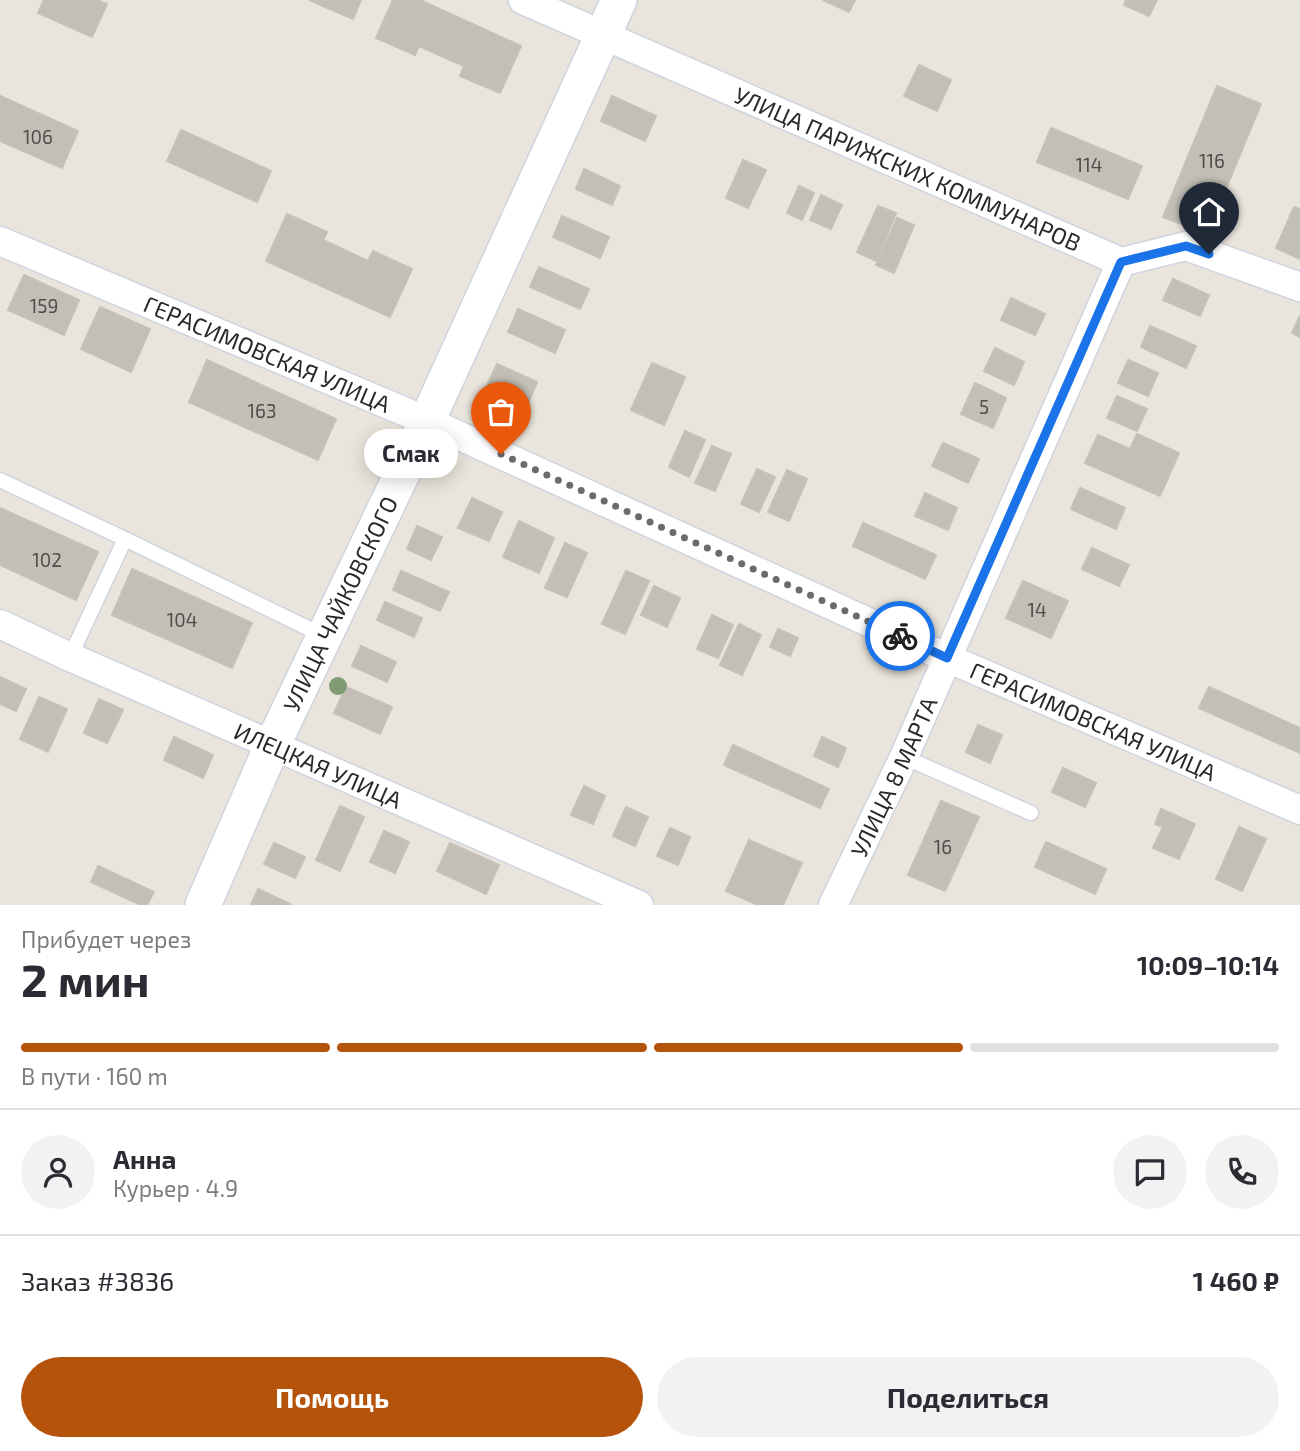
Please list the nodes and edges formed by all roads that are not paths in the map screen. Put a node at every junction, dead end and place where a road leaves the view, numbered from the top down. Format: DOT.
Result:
graph roads {
  1 [pos="523,0"];
  2 [pos="620,0"];
  3 [pos="602,36"];
  4 [pos="0,241"];
  5 [pos="1121,262"];
  6 [pos="1300,287"];
  7 [pos="427,421"];
  8 [pos="0,480"];
  9 [pos="125,538"];
  10 [pos="0,624"];
  11 [pos="324,636"];
  12 [pos="70,657"];
  13 [pos="947,658"];
  14 [pos="272,746"];
  15 [pos="904,757"];
  16 [pos="1300,810"];
  17 [pos="1031,813"];
  18 [pos="203,905"];
  19 [pos="639,905"];
  20 [pos="833,905"];
  1 -- 3 [label="street, УЛИЦА ПАРИЖСКИХ КОММУНАРОВ"];
  2 -- 3 [label="street, УЛИЦА ЧАЙКОВСКОГО"];
  3 -- 5 [label="street, УЛИЦА ПАРИЖСКИХ КОММУНАРОВ"];
  3 -- 7 [label="street, УЛИЦА ЧАЙКОВСКОГО"];
  4 -- 7 [label="street, ГЕРАСИМОВСКАЯ УЛИЦА"];
  5 -- 6 [label="street"];
  5 -- 13 [label="street, УЛИЦА 8 МАРТА"];
  7 -- 11 [label="street, УЛИЦА ЧАЙКОВСКОГО"];
  7 -- 13 [label="street, ГЕРАСИМОВСКАЯ УЛИЦА"];
  8 -- 9 [label="lane"];
  9 -- 11 [label="lane"];
  9 -- 12 [label="lane"];
  10 -- 12 [label="street, ИЛЕЦКАЯ УЛИЦА"];
  11 -- 14 [label="street, УЛИЦА ЧАЙКОВСКОГО"];
  12 -- 14 [label="street, ИЛЕЦКАЯ УЛИЦА"];
  13 -- 15 [label="street, УЛИЦА 8 МАРТА"];
  13 -- 16 [label="street, ГЕРАСИМОВСКАЯ УЛИЦА"];
  14 -- 18 [label="street, УЛИЦА ЧАЙКОВСКОГО"];
  14 -- 19 [label="street, ИЛЕЦКАЯ УЛИЦА"];
  15 -- 17 [label="lane"];
  15 -- 20 [label="street, УЛИЦА 8 МАРТА"];
}
